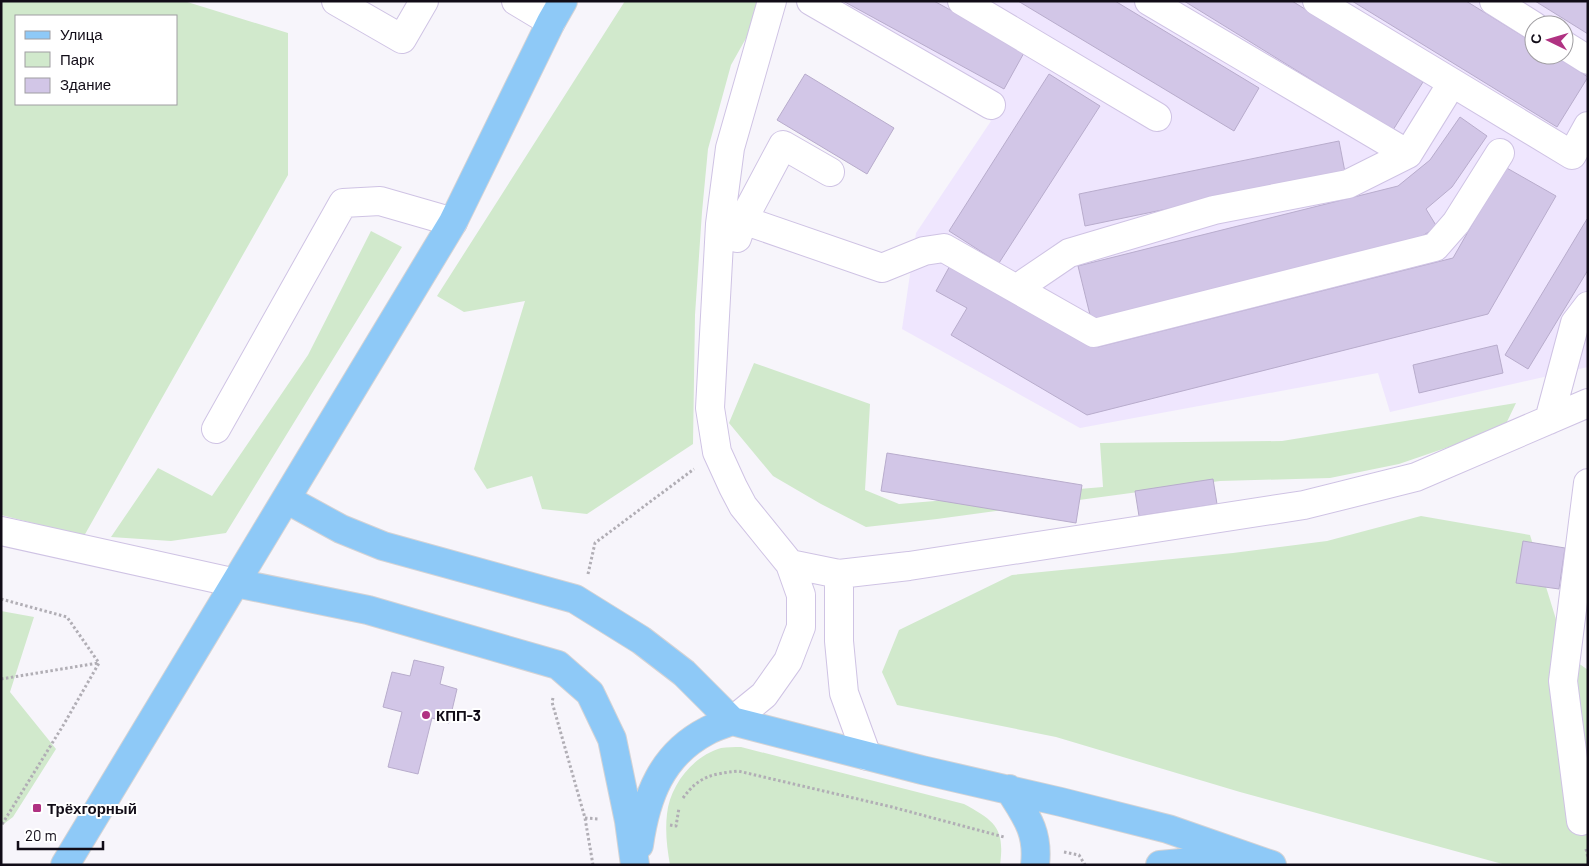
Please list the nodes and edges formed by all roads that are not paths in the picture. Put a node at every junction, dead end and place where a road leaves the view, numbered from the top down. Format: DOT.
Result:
graph roads {
  1 [pos="336,1"];
  2 [pos="424,1"];
  3 [pos="516,1"];
  4 [pos="772,1"];
  5 [pos="811,1"];
  6 [pos="962,1"];
  7 [pos="1150,1"];
  8 [pos="1317,1"];
  9 [pos="1494,1"];
  10 [pos="557,11"];
  11 [pos="1524,20"];
  12 [pos="1574,51"];
  13 [pos="1588,60"];
  14 [pos="1452,83"];
  15 [pos="991,105"];
  16 [pos="1158,117"];
  17 [pos="1588,126"];
  18 [pos="1500,153"];
  19 [pos="1408,154"];
  20 [pos="830,172"];
  21 [pos="743,220"];
  22 [pos="453,222"];
  23 [pos="1016,289"];
  24 [pos="715,303"];
  25 [pos="1588,306"];
  26 [pos="1588,403"];
  27 [pos="1549,420"];
  28 [pos="216,429"];
  29 [pos="1588,483"];
  30 [pos="286,499"];
  31 [pos="1,531"];
  32 [pos="790,564"];
  33 [pos="839,574"];
  34 [pos="236,583"];
  35 [pos="732,721"];
  36 [pos="867,756"];
  37 [pos="1009,790"];
  38 [pos="1581,821"];
  39 [pos="1035,855"];
  40 [pos="64,865"];
  41 [pos="636,865"];
  42 [pos="1160,865"];
  43 [pos="1221,865"];
  44 [pos="1272,865"];
  1 -- 2 [label="street"];
  3 -- 10 [label="street"];
  4 -- 24 [label="street"];
  5 -- 15 [label="street"];
  6 -- 16 [label="street"];
  7 -- 19 [label="street"];
  8 -- 14 [label="street"];
  9 -- 11 [label="street"];
  10 -- 22 [label="main road"];
  12 -- 13 [label="street"];
  14 -- 17 [label="street"];
  14 -- 19 [label="street"];
  18 -- 23 [label="street"];
  19 -- 23 [label="street"];
  20 -- 21 [label="street"];
  21 -- 23 [label="street"];
  21 -- 24 [label="street"];
  22 -- 28 [label="street"];
  22 -- 30 [label="main road"];
  24 -- 32 [label="street"];
  25 -- 27 [label="street"];
  26 -- 27 [label="street"];
  27 -- 33 [label="street"];
  29 -- 38 [label="street"];
  30 -- 34 [label="main road"];
  30 -- 35 [label="main road"];
  31 -- 34 [label="street"];
  32 -- 33 [label="street"];
  32 -- 35 [label="street"];
  33 -- 36 [label="street"];
  34 -- 40 [label="main road"];
  34 -- 41 [label="main road"];
  35 -- 36 [label="main road"];
  35 -- 41 [label="main road"];
  36 -- 37 [label="main road"];
  37 -- 39 [label="main road"];
  37 -- 44 [label="main road"];
  42 -- 43 [label="main road"];
}
